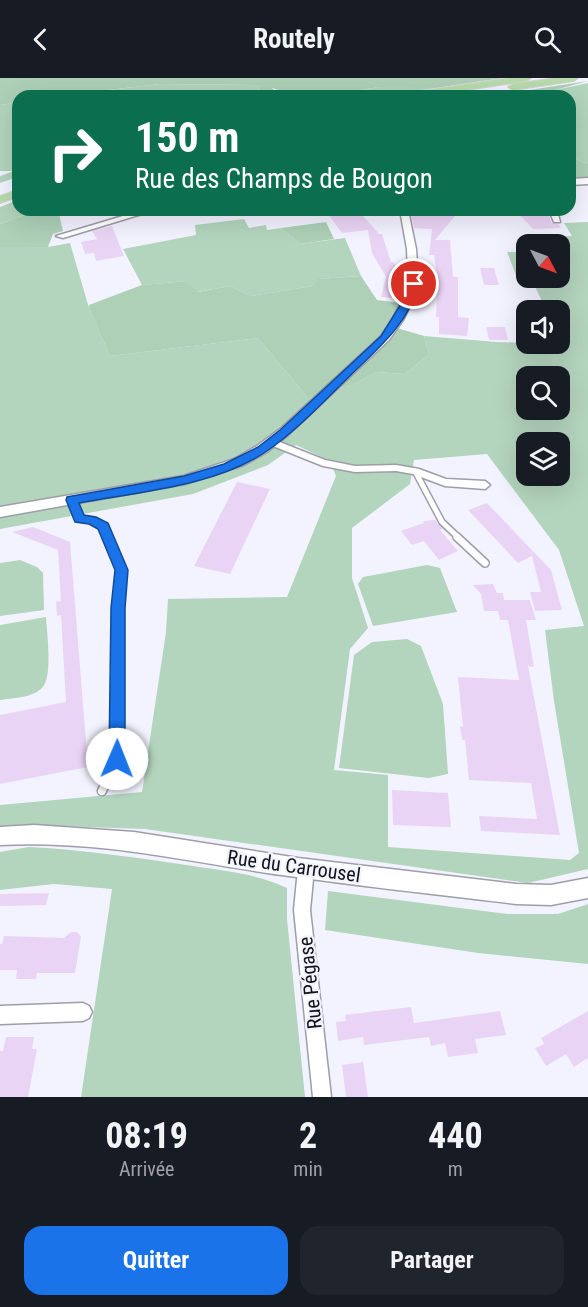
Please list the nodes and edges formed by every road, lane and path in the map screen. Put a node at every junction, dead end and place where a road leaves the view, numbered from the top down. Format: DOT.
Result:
graph roads {
  1 [pos="527,78"];
  2 [pos="574,78"];
  3 [pos="448,90"];
  4 [pos="496,90"];
  5 [pos="130,216"];
  6 [pos="405,216"];
  7 [pos="555,216"];
  8 [pos="557,220"];
  9 [pos="60,236"];
  10 [pos="272,442"];
  11 [pos="415,471"];
  12 [pos="485,484"];
  13 [pos="72,500"];
  14 [pos="0,512"];
  15 [pos="485,563"];
  16 [pos="102,791"];
  17 [pos="0,837"];
  18 [pos="306,868"];
  19 [pos="588,888"];
  20 [pos="83,1012"];
  21 [pos="0,1016"];
  22 [pos="322,1097"];
  1 -- 3 [label="highway"];
  2 -- 4 [label="highway"];
  5 -- 9 [label="street"];
  6 -- 10 [label="street"];
  7 -- 8 [label="street"];
  10 -- 11 [label="street"];
  10 -- 13 [label="street"];
  11 -- 12 [label="street"];
  11 -- 15 [label="lane"];
  13 -- 14 [label="street"];
  13 -- 16 [label="lane"];
  17 -- 18 [label="street, Rue du Carrousel"];
  18 -- 19 [label="street, Rue du Carrousel"];
  18 -- 22 [label="street, Rue Pégase"];
  20 -- 21 [label="street"];
}
